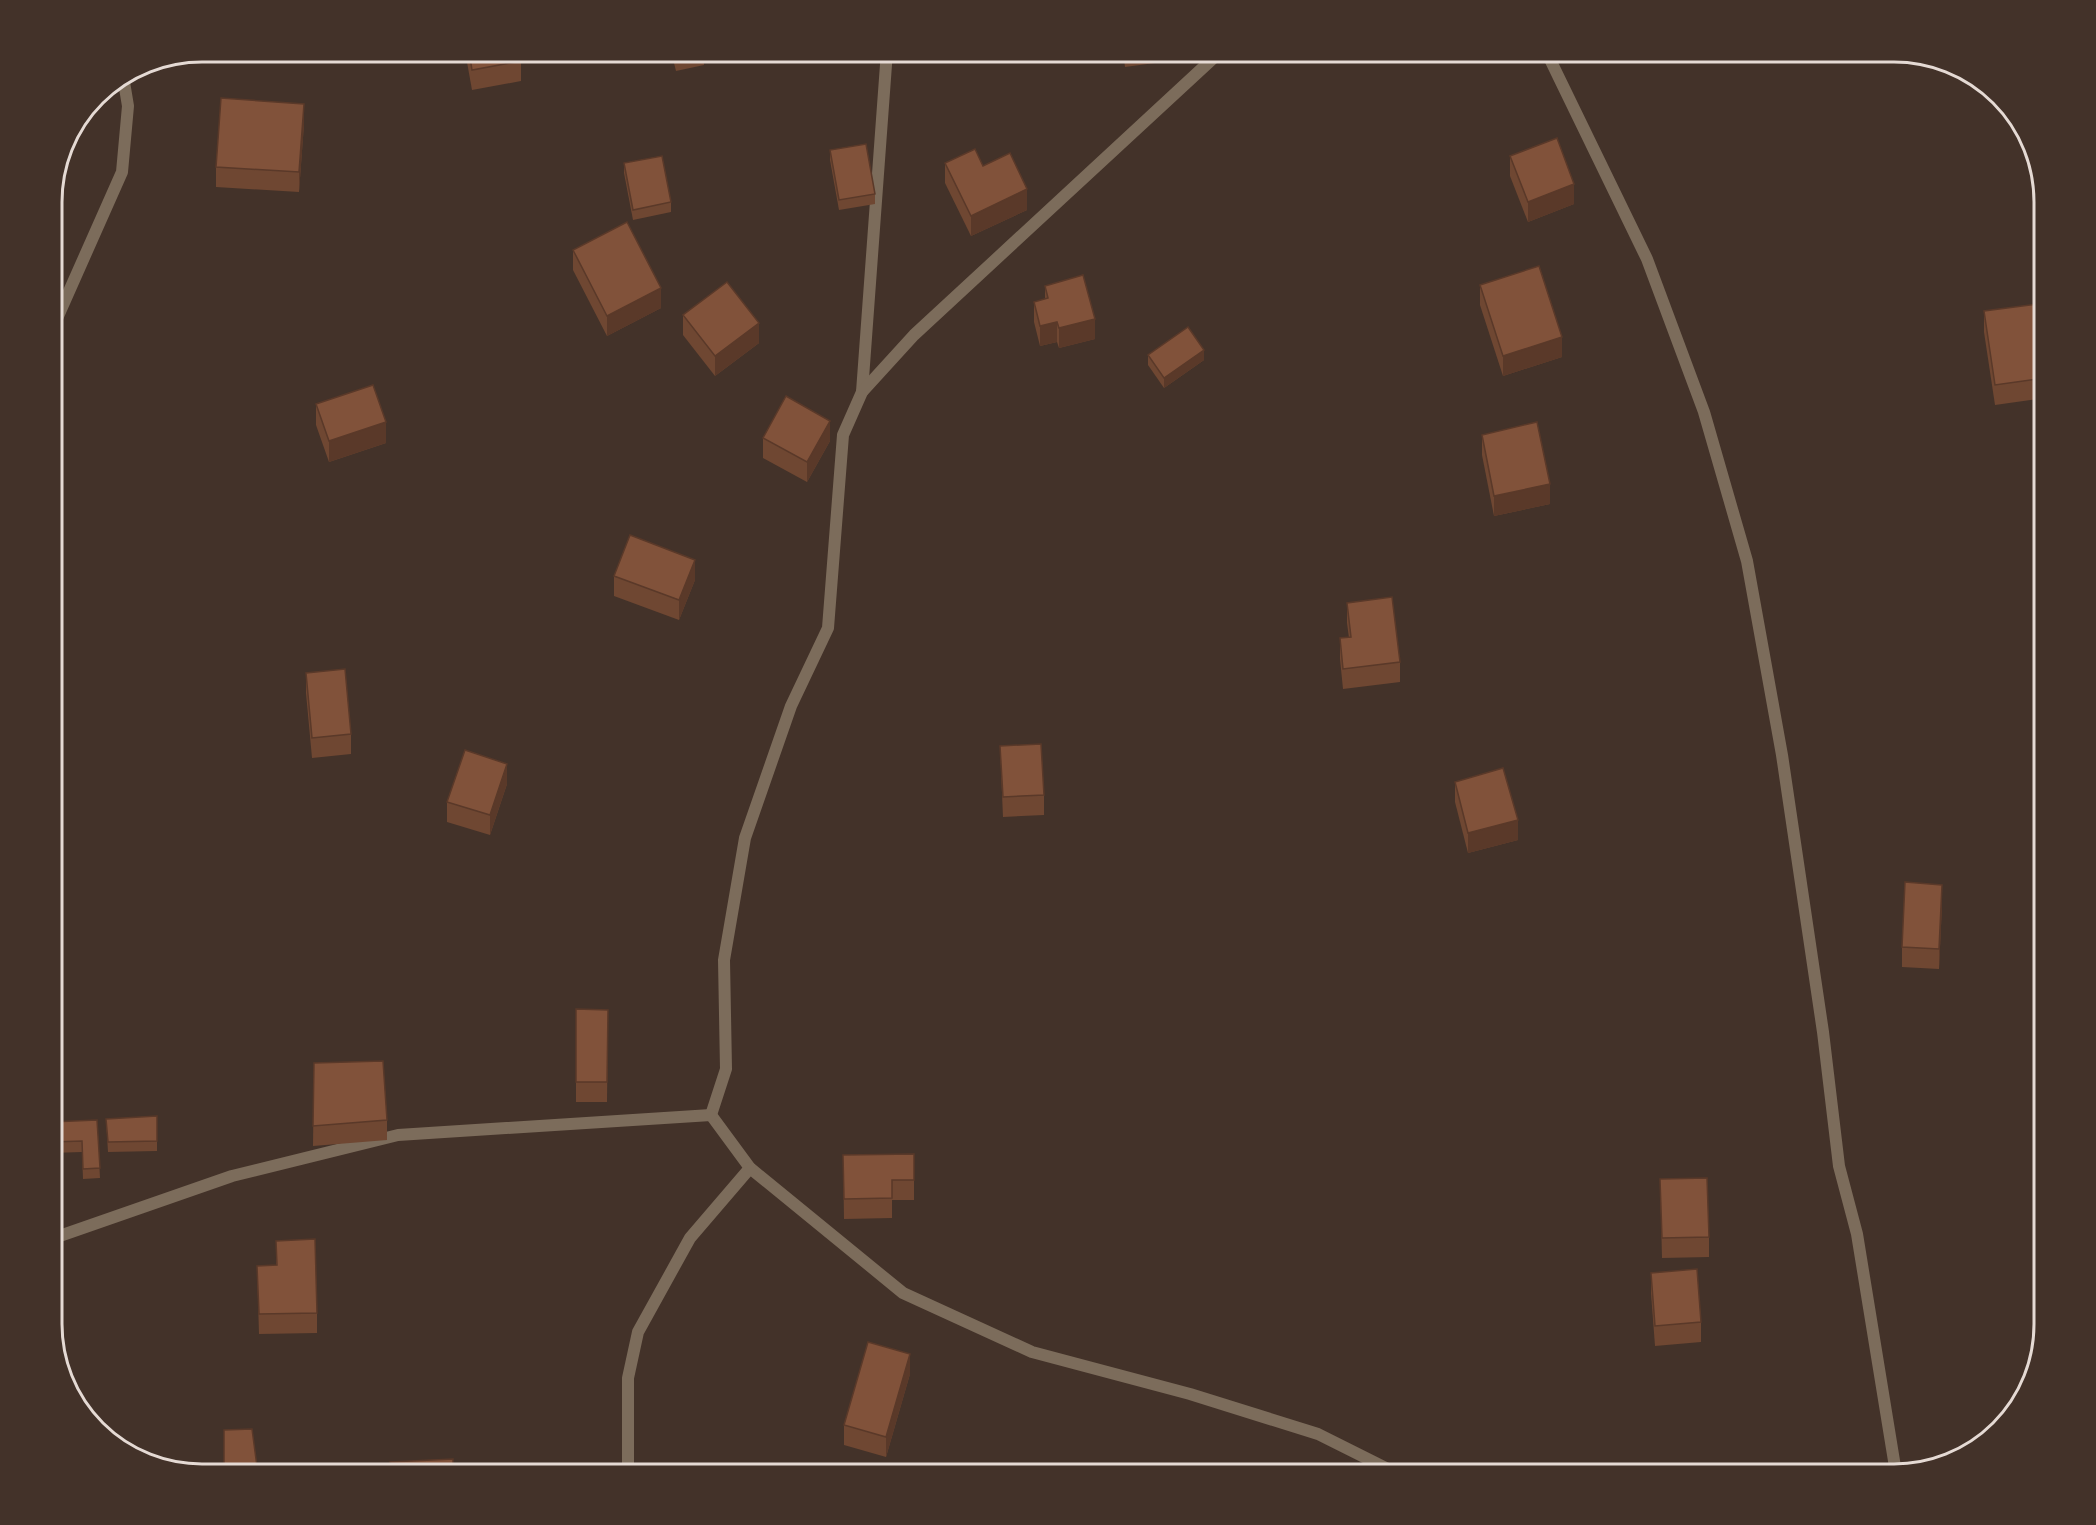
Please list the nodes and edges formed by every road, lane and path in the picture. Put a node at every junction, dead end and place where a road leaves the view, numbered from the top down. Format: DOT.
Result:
graph roads {
  1 [pos="886,62"];
  2 [pos="1209,62"];
  3 [pos="1551,62"];
  4 [pos="124,85"];
  5 [pos="62,307"];
  6 [pos="862,392"];
  7 [pos="711,1115"];
  8 [pos="750,1168"];
  9 [pos="62,1235"];
  10 [pos="628,1464"];
  11 [pos="1378,1464"];
  12 [pos="1895,1464"];
  1 -- 6 [label="street"];
  2 -- 6 [label="street"];
  3 -- 12 [label="street"];
  4 -- 5 [label="street"];
  6 -- 7 [label="street"];
  7 -- 8 [label="street"];
  7 -- 9 [label="street"];
  8 -- 10 [label="street"];
  8 -- 11 [label="street"];
}
